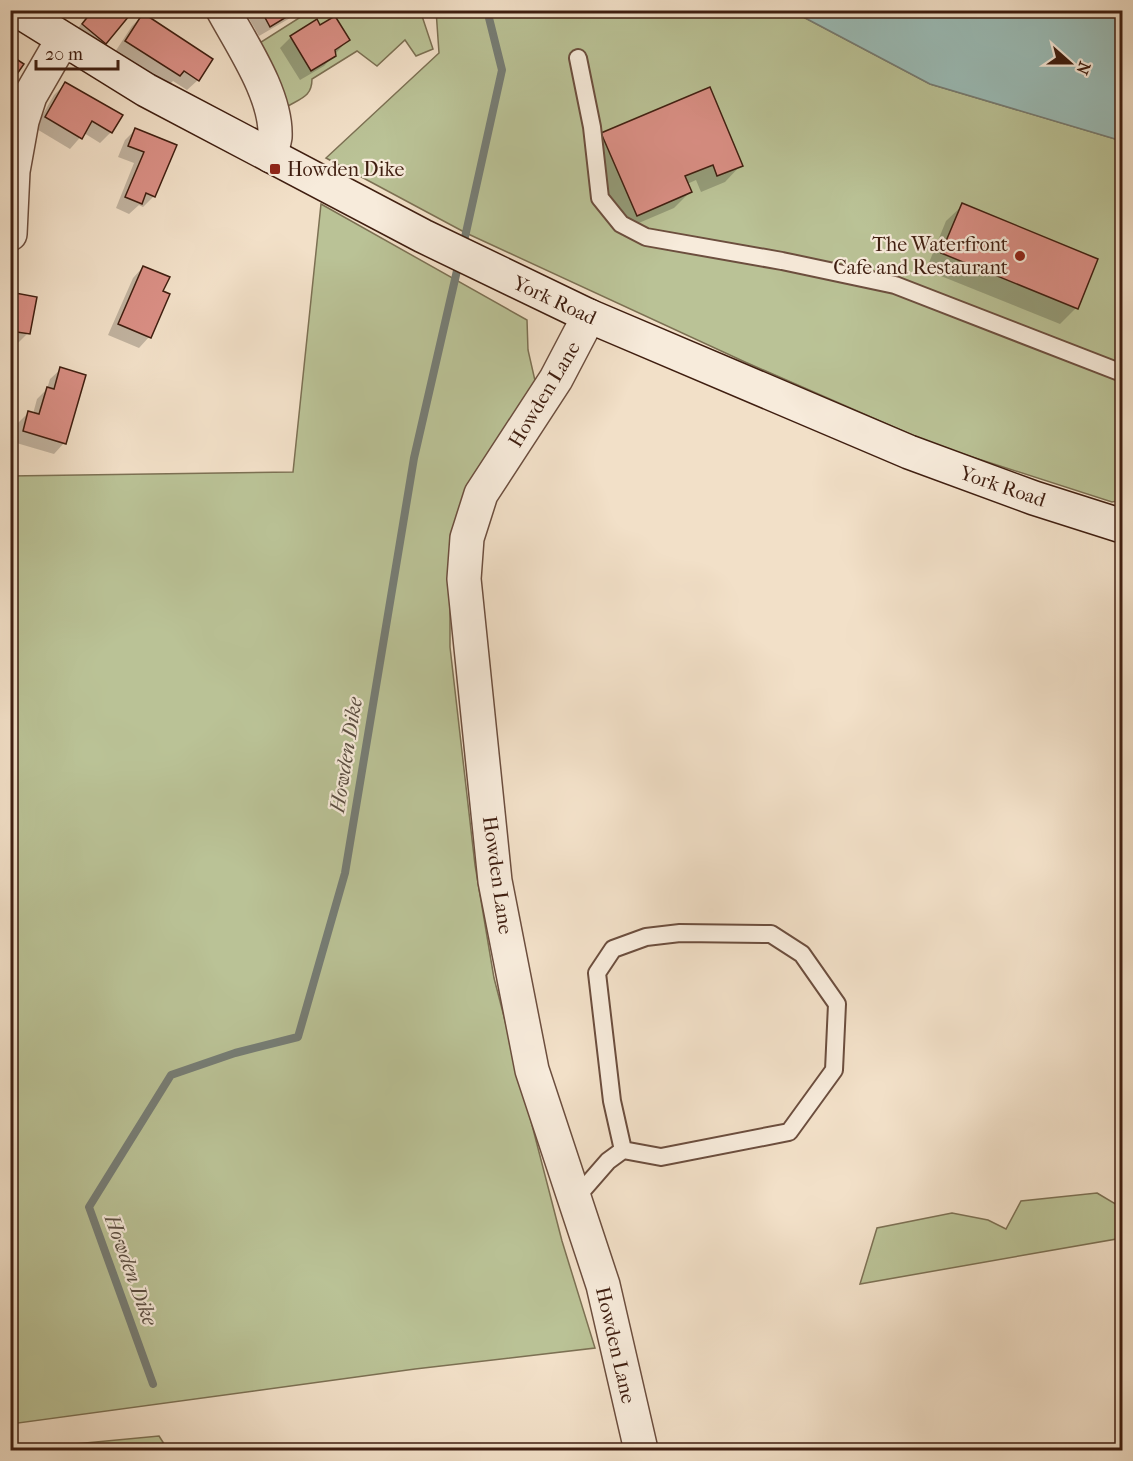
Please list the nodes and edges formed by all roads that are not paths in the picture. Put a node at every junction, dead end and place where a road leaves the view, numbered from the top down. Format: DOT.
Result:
graph roads {
  1 [pos="16,10"];
  2 [pos="223,10"];
  3 [pos="63,39"];
  4 [pos="578,58"];
  5 [pos="271,156"];
  6 [pos="10,234"];
  7 [pos="589,316"];
  8 [pos="1122,373"];
  9 [pos="1122,526"];
  10 [pos="623,1150"];
  11 [pos="574,1200"];
  12 [pos="641,1450"];
  1 -- 3 [label="street, York Road"];
  2 -- 5 [label="street"];
  3 -- 5 [label="street, York Road"];
  3 -- 6 [label="street"];
  4 -- 8 [label="lane"];
  5 -- 7 [label="street, York Road"];
  7 -- 9 [label="street, York Road"];
  7 -- 11 [label="street, Howden Lane"];
  10 -- 10 [label="lane"];
  10 -- 11 [label="lane"];
  11 -- 12 [label="street, Howden Lane"];
}
